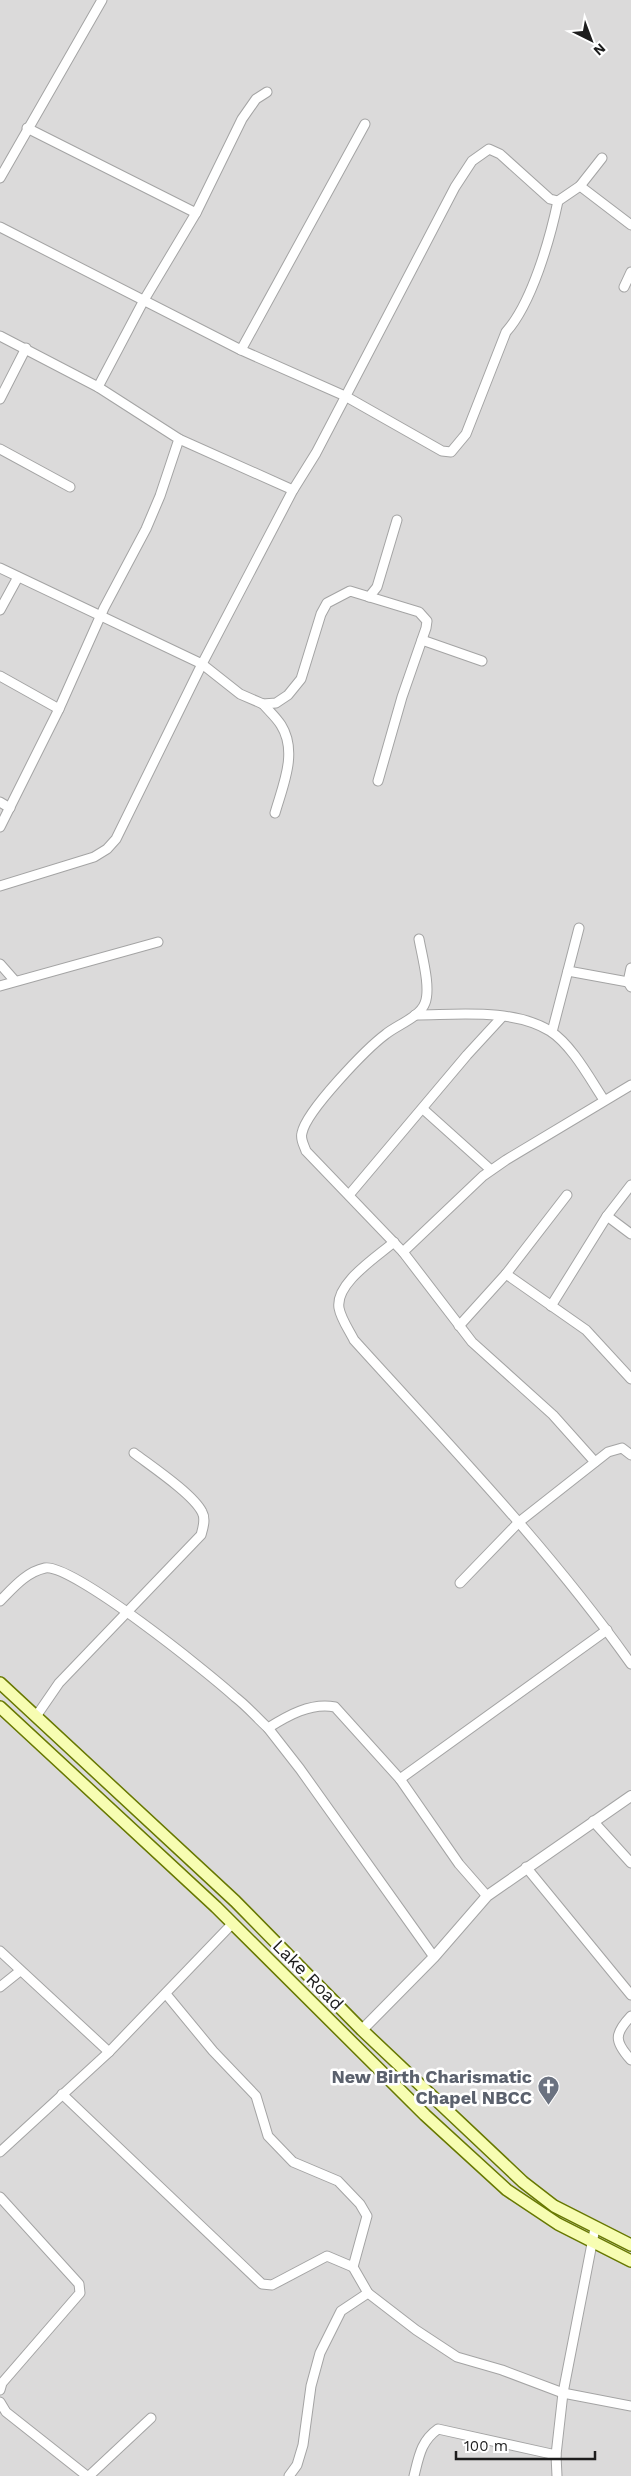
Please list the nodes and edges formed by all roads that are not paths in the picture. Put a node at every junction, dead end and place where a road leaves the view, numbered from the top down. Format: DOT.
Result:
graph roads {
  1 [pos="102,0"];
  2 [pos="266,92"];
  3 [pos="365,124"];
  4 [pos="27,128"];
  5 [pos="602,158"];
  6 [pos="0,178"];
  7 [pos="580,186"];
  8 [pos="558,201"];
  9 [pos="196,213"];
  10 [pos="631,225"];
  11 [pos="0,227"];
  12 [pos="631,272"];
  13 [pos="624,287"];
  14 [pos="144,300"];
  15 [pos="0,336"];
  16 [pos="26,348"];
  17 [pos="241,350"];
  18 [pos="98,387"];
  19 [pos="345,396"];
  20 [pos="0,399"];
  21 [pos="179,439"];
  22 [pos="0,449"];
  23 [pos="70,487"];
  24 [pos="293,490"];
  25 [pos="397,520"];
  26 [pos="0,568"];
  27 [pos="18,577"];
  28 [pos="369,597"];
  29 [pos="0,610"];
  30 [pos="101,616"];
  31 [pos="422,640"];
  32 [pos="482,661"];
  33 [pos="202,664"];
  34 [pos="0,676"];
  35 [pos="263,704"];
  36 [pos="59,709"];
  37 [pos="378,781"];
  38 [pos="0,802"];
  39 [pos="10,808"];
  40 [pos="275,813"];
  41 [pos="0,827"];
  42 [pos="0,886"];
  43 [pos="579,928"];
  44 [pos="419,939"];
  45 [pos="158,942"];
  46 [pos="0,964"];
  47 [pos="631,968"];
  48 [pos="568,972"];
  49 [pos="15,982"];
  50 [pos="629,984"];
  51 [pos="0,986"];
  52 [pos="415,1015"];
  53 [pos="502,1017"];
  54 [pos="552,1032"];
  55 [pos="631,1085"];
  56 [pos="604,1100"];
  57 [pos="423,1109"];
  58 [pos="490,1170"];
  59 [pos="631,1185"];
  60 [pos="349,1195"];
  61 [pos="567,1195"];
  62 [pos="607,1216"];
  63 [pos="631,1234"];
  64 [pos="394,1242"];
  65 [pos="403,1252"];
  66 [pos="506,1274"];
  67 [pos="551,1306"];
  68 [pos="458,1326"];
  69 [pos="631,1379"];
  70 [pos="631,1442"];
  71 [pos="622,1448"];
  72 [pos="134,1453"];
  73 [pos="631,1455"];
  74 [pos="595,1462"];
  75 [pos="519,1522"];
  76 [pos="460,1583"];
  77 [pos="0,1601"];
  78 [pos="126,1613"];
  79 [pos="607,1630"];
  80 [pos="631,1664"];
  81 [pos="0,1683"];
  82 [pos="0,1707"];
  83 [pos="36,1715"];
  84 [pos="268,1728"];
  85 [pos="400,1779"];
  86 [pos="631,1796"];
  87 [pos="593,1821"];
  88 [pos="631,1863"];
  89 [pos="526,1867"];
  90 [pos="487,1896"];
  91 [pos="232,1924"];
  92 [pos="0,1951"];
  93 [pos="434,1957"];
  94 [pos="20,1971"];
  95 [pos="0,1987"];
  96 [pos="166,1994"];
  97 [pos="631,1995"];
  98 [pos="631,2016"];
  99 [pos="362,2030"];
  100 [pos="108,2052"];
  101 [pos="631,2060"];
  102 [pos="62,2094"];
  103 [pos="0,2152"];
  104 [pos="0,2197"];
  105 [pos="595,2228"];
  106 [pos="591,2241"];
  107 [pos="631,2245"];
  108 [pos="631,2260"];
  109 [pos="353,2267"];
  110 [pos="368,2293"];
  111 [pos="0,2390"];
  112 [pos="563,2392"];
  113 [pos="0,2402"];
  114 [pos="631,2406"];
  115 [pos="151,2418"];
  116 [pos="556,2455"];
  117 [pos="88,2476"];
  118 [pos="289,2476"];
  119 [pos="414,2476"];
  120 [pos="557,2476"];
  1 -- 4 [label="street"];
  2 -- 9 [label="street"];
  3 -- 17 [label="street"];
  4 -- 6 [label="street"];
  4 -- 9 [label="street"];
  5 -- 7 [label="street"];
  7 -- 8 [label="street"];
  7 -- 10 [label="street"];
  8 -- 19 [label="street"];
  8 -- 19 [label="street"];
  9 -- 14 [label="street"];
  11 -- 14 [label="street"];
  12 -- 13 [label="street"];
  14 -- 17 [label="street"];
  14 -- 18 [label="street"];
  15 -- 16 [label="street"];
  16 -- 18 [label="street"];
  16 -- 20 [label="street"];
  17 -- 19 [label="street"];
  18 -- 21 [label="street"];
  19 -- 24 [label="street"];
  21 -- 24 [label="street"];
  21 -- 30 [label="street"];
  22 -- 23 [label="street"];
  24 -- 33 [label="street"];
  25 -- 28 [label="street"];
  26 -- 27 [label="street"];
  27 -- 29 [label="street"];
  27 -- 30 [label="street"];
  28 -- 31 [label="street"];
  28 -- 35 [label="street"];
  30 -- 33 [label="street"];
  30 -- 36 [label="street"];
  31 -- 32 [label="street"];
  31 -- 37 [label="street"];
  33 -- 35 [label="street"];
  33 -- 42 [label="street"];
  34 -- 36 [label="street"];
  35 -- 40 [label="street"];
  36 -- 39 [label="street"];
  38 -- 39 [label="street"];
  39 -- 41 [label="street"];
  43 -- 48 [label="street"];
  44 -- 52 [label="street"];
  45 -- 49 [label="street"];
  46 -- 49 [label="street"];
  47 -- 50 [label="street"];
  48 -- 50 [label="street"];
  48 -- 54 [label="street"];
  49 -- 51 [label="street"];
  52 -- 53 [label="street"];
  52 -- 60 [label="street"];
  53 -- 54 [label="street"];
  53 -- 57 [label="street"];
  54 -- 56 [label="street"];
  55 -- 56 [label="street"];
  56 -- 58 [label="street"];
  57 -- 58 [label="street"];
  57 -- 60 [label="street"];
  58 -- 65 [label="street"];
  59 -- 62 [label="street"];
  60 -- 64 [label="street"];
  61 -- 66 [label="street"];
  62 -- 63 [label="street"];
  62 -- 67 [label="street"];
  64 -- 65 [label="street"];
  64 -- 75 [label="street"];
  65 -- 68 [label="street"];
  66 -- 67 [label="street"];
  66 -- 68 [label="street"];
  67 -- 69 [label="street"];
  68 -- 74 [label="street"];
  70 -- 71 [label="street"];
  71 -- 73 [label="street"];
  71 -- 74 [label="street"];
  72 -- 78 [label="street"];
  74 -- 75 [label="street"];
  75 -- 76 [label="street"];
  75 -- 79 [label="street"];
  77 -- 78 [label="street"];
  78 -- 83 [label="street"];
  78 -- 84 [label="street"];
  79 -- 80 [label="street"];
  79 -- 85 [label="street"];
  81 -- 83 [label="main road, Lake Road"];
  82 -- 91 [label="main road, Lake Road"];
  83 -- 99 [label="main road, Lake Road"];
  84 -- 85 [label="street"];
  84 -- 93 [label="street"];
  85 -- 90 [label="street"];
  86 -- 87 [label="street"];
  87 -- 88 [label="street"];
  87 -- 89 [label="street"];
  89 -- 90 [label="street"];
  89 -- 97 [label="street"];
  90 -- 93 [label="street"];
  91 -- 96 [label="street"];
  91 -- 106 [label="main road, Lake Road"];
  92 -- 94 [label="street"];
  93 -- 99 [label="street"];
  94 -- 95 [label="street"];
  94 -- 100 [label="street"];
  96 -- 100 [label="street"];
  96 -- 109 [label="street"];
  98 -- 101 [label="street"];
  99 -- 105 [label="main road, Lake Road"];
  100 -- 102 [label="street"];
  102 -- 103 [label="street"];
  102 -- 109 [label="street"];
  104 -- 111 [label="street"];
  105 -- 106 [label="street"];
  105 -- 107 [label="main road, Lake Road"];
  106 -- 108 [label="main road, Lake Road"];
  106 -- 112 [label="street"];
  109 -- 110 [label="street"];
  110 -- 112 [label="street"];
  110 -- 118 [label="street"];
  112 -- 114 [label="street"];
  112 -- 116 [label="street"];
  113 -- 117 [label="street"];
  115 -- 117 [label="street"];
  116 -- 119 [label="street"];
  116 -- 120 [label="street"];
}
